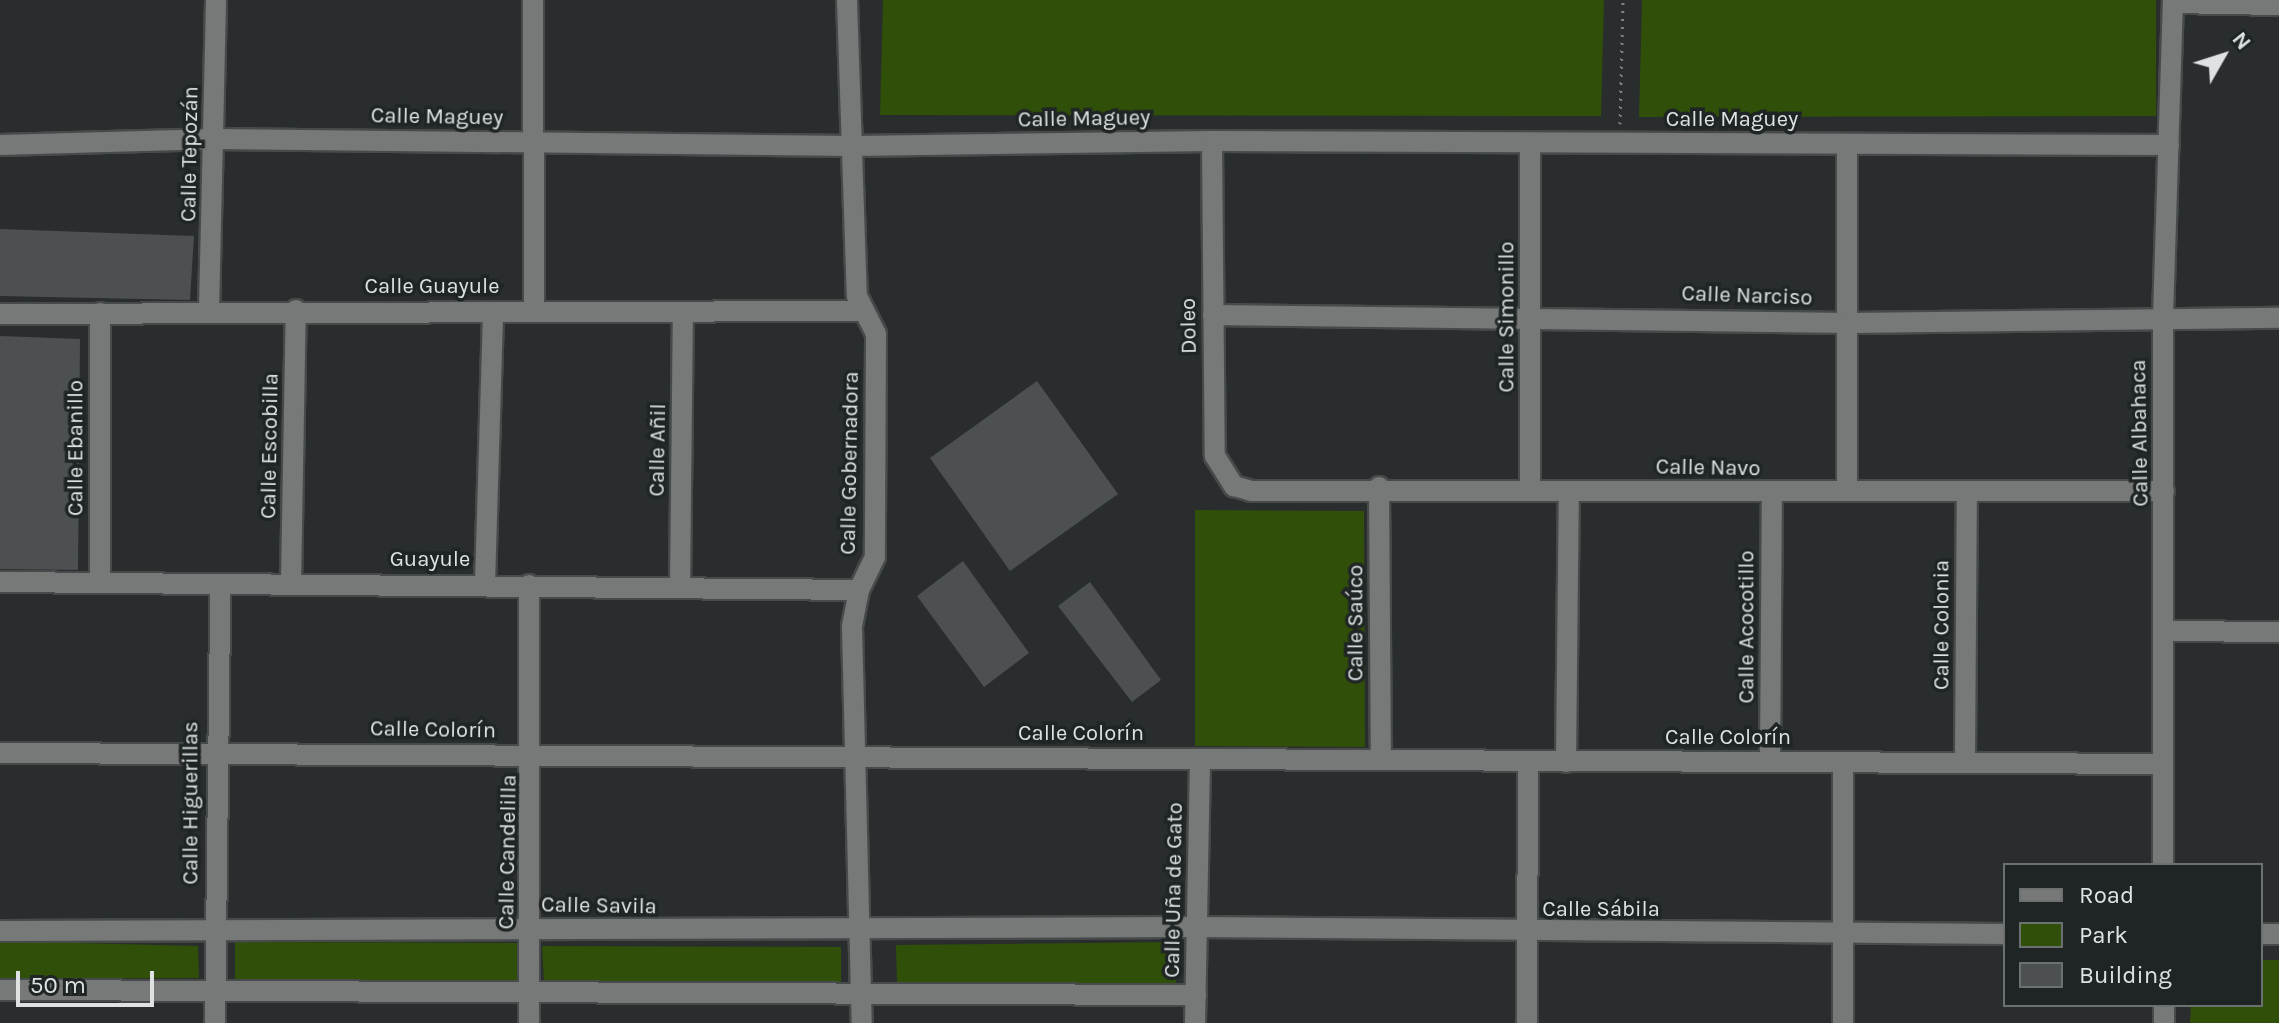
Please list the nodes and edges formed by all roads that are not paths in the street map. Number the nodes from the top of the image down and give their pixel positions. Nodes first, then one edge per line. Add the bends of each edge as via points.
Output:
1 (216, 0) edge
2 (533, 0) edge
3 (847, 0) edge
4 (2173, 2) edge
5 (2279, 5) edge
6 (215, 139) junction
7 (1212, 141) junction
8 (535, 142) junction
9 (1847, 144) junction
10 (0, 145) edge
11 (2169, 145) junction
12 (853, 146) junction
13 (1530, 146) junction
14 (209, 310) junction
15 (296, 310) junction
16 (534, 311) junction
17 (863, 311) junction
18 (493, 312) junction
19 (683, 312) junction
20 (100, 313) junction
21 (0, 314) edge
22 (1213, 315) junction
23 (1533, 317) junction
24 (2163, 317) junction
25 (2279, 318) edge
26 (1849, 323) junction
27 (1379, 487) junction
28 (1847, 488) junction
29 (1530, 489) junction
30 (1251, 491) joint
31 (1569, 491) junction
32 (1967, 491) junction
33 (2164, 491) junction
34 (1772, 492) junction
35 (0, 582) edge
36 (100, 582) junction
37 (291, 583) junction
38 (220, 584) junction
39 (485, 584) junction
40 (529, 585) junction
41 (680, 588) junction
42 (859, 590) junction
43 (2166, 631) junction
44 (2279, 632) edge
45 (214, 750) junction
46 (0, 753) edge
47 (533, 756) junction
48 (855, 756) junction
49 (1200, 759) junction
50 (1381, 759) junction
51 (1965, 759) junction
52 (1566, 762) junction
53 (1770, 762) junction
54 (1843, 762) junction
55 (1528, 763) junction
56 (2161, 764) junction
57 (2163, 863) edge
58 (1197, 927) junction
59 (531, 929) junction
60 (0, 931) edge
61 (215, 931) junction
62 (862, 931) junction
63 (1844, 933) junction
64 (1529, 934) junction
65 (2003, 934) edge
66 (863, 989) junction
67 (0, 990) edge
68 (529, 991) junction
69 (215, 992) junction
70 (1196, 995) junction
71 (215, 1023) edge
72 (529, 1023) edge
73 (862, 1023) edge
74 (1195, 1023) edge
75 (1527, 1023) edge
76 (1843, 1023) edge

1 - 6 street, Calle Tepozán
2 - 8 street
3 - 12 street, Calle Gobernadora
4 - 5 street
4 - 11 street, Calle Albahaca
6 - 8 street, Calle Maguey
6 - 10 street, Calle Maguey
6 - 14 street, Calle Tepozán
7 - 12 street, Calle Maguey
7 - 13 street, Calle Maguey
7 - 22 street, Doleo
8 - 12 street, Calle Maguey
8 - 16 street
9 - 11 street, Calle Maguey
9 - 13 street, Calle Maguey
9 - 26 street
11 - 24 street, Calle Albahaca
12 - 17 street, Calle Gobernadora via 857,296
13 - 23 street, Calle Simonillo
14 - 15 street, Calle Guayule
14 - 20 street, Calle Guayule
15 - 18 street, Calle Guayule
15 - 37 street, Calle Escobilla
16 - 18 street, Calle Guayule
16 - 19 street, Calle Guayule
17 - 19 street, Calle Guayule
17 - 42 street, Calle Gobernadora via 876,334 875,557
18 - 39 street
19 - 41 street, Calle Añil
20 - 21 street, Calle Guayule
20 - 36 street, Calle Ebanillo
22 - 23 street, Calle Narciso
22 - 30 street, Doleo via 1215,456 1220,473
23 - 26 street, Calle Narciso
23 - 29 street, Calle Simonillo
24 - 25 street, Calle Narciso
24 - 26 street, Calle Narciso
24 - 33 street, Calle Albahaca
26 - 28 street
27 - 29 street, Calle Navo
27 - 30 street, Calle Navo
27 - 50 street, Calle Saúco
28 - 32 street, Calle Navo
28 - 34 street, Calle Navo
29 - 31 street, Calle Navo
31 - 34 street, Calle Navo
31 - 52 street
32 - 33 street, Calle Navo
32 - 51 street, Calle Colonia
33 - 43 street, Calle Albahaca
34 - 53 street, Calle Acocotillo
35 - 36 street, Guayule
36 - 38 street, Guayule
37 - 38 street, Guayule
37 - 39 street, Guayule
38 - 45 street, Calle Higuerillas
39 - 40 street, Guayule
40 - 41 street, Guayule
40 - 47 street, Calle Candelilla
41 - 42 street, Guayule
42 - 48 street, Calle Gobernadora via 852,626
43 - 44 street
43 - 56 street, Calle Albahaca
45 - 46 street, Calle Colorín
45 - 47 street, Calle Colorín
45 - 61 street, Calle Higuerillas
47 - 48 street, Calle Colorín
47 - 59 street, Calle Candelilla
48 - 49 street, Calle Colorín
48 - 62 street, Calle Gobernadora
49 - 50 street, Calle Colorín
49 - 58 street, Calle Uña de Gato
50 - 55 street, Calle Colorín
51 - 54 street, Calle Colorín
51 - 56 street, Calle Colorín
52 - 53 street, Calle Colorín
52 - 55 street, Calle Colorín
53 - 54 street, Calle Colorín
54 - 63 street
55 - 64 street
56 - 57 street, Calle Albahaca
58 - 62 street, Calle Savila
58 - 64 street, Calle Sábila
58 - 70 street, Calle Uña de Gato
59 - 61 street, Calle Savila
59 - 62 street, Calle Savila
59 - 68 street, Calle Candelilla
60 - 61 street, Calle Savila
61 - 69 street, Calle Higuerillas
62 - 66 street, Calle Gobernadora
63 - 64 street, Calle Sábila
63 - 65 street, Calle Sábila
63 - 76 street
64 - 75 street
66 - 68 street
66 - 70 street
66 - 73 street, Calle Gobernadora
67 - 69 street
68 - 69 street
68 - 72 street, Calle Candelilla
69 - 71 street, Calle Higuerillas
70 - 74 street, Calle Uña de Gato

